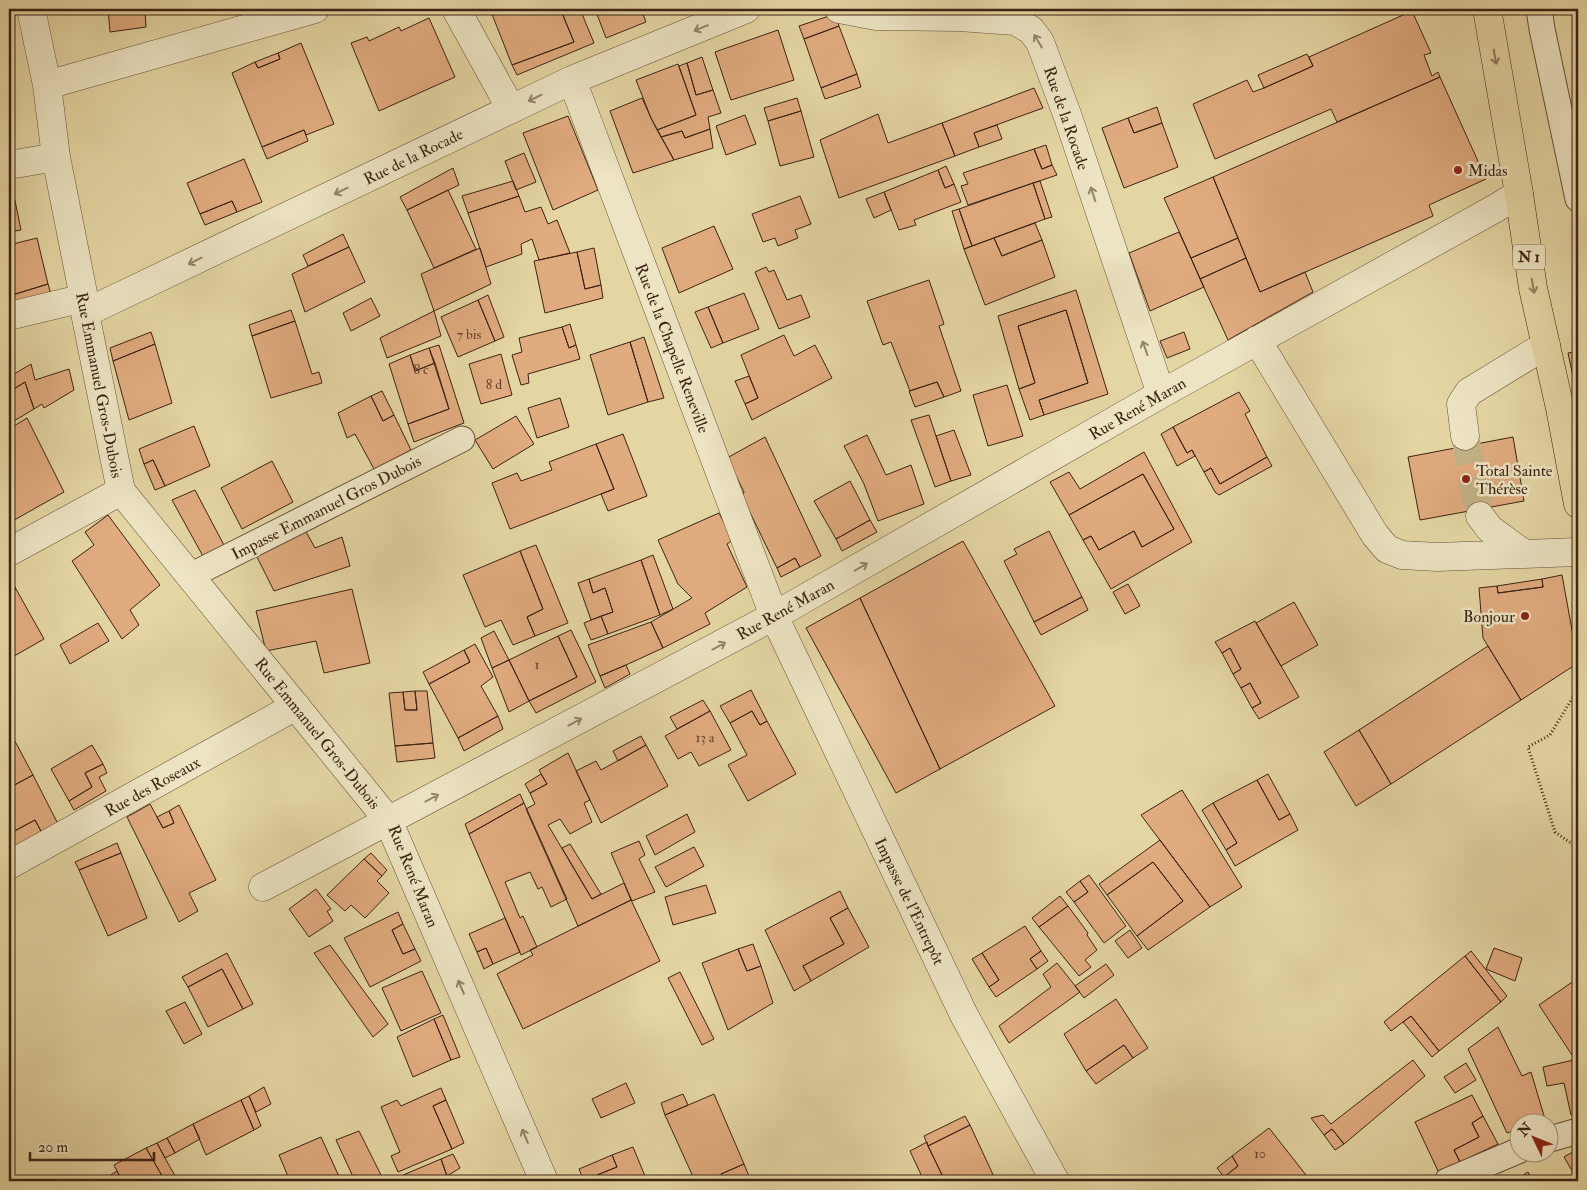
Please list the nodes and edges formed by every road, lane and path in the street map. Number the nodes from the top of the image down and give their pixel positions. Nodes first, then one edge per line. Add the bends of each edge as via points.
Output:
1 (31, 9) edge
2 (315, 9) edge
3 (456, 9) edge
4 (746, 9) edge
5 (839, 9) edge
6 (1487, 9) edge
7 (1539, 9) edge
8 (572, 80) junction
9 (47, 85) junction
10 (511, 110) junction
11 (56, 158) junction
12 (9, 165) edge
13 (1519, 194) junction
14 (1578, 199) edge
15 (84, 305) junction
16 (9, 316) edge
17 (1258, 340) junction
18 (1546, 345) junction
19 (1161, 394) junction
20 (1466, 436) tunnel mouth
21 (462, 439) dead end
22 (120, 491) junction
23 (1578, 504) edge
24 (1480, 516) tunnel mouth
25 (9, 552) edge
26 (1578, 552) edge
27 (1524, 554) junction
28 (190, 576) junction
29 (774, 616) junction
30 (1578, 689) edge
31 (296, 706) junction
32 (388, 820) junction
33 (1578, 848) edge
34 (9, 865) edge
35 (263, 887) dead end
36 (1578, 1131) edge
37 (1560, 1136) edge
38 (1510, 1154) edge
39 (544, 1181) edge
40 (1055, 1181) edge
41 (1447, 1181) edge

1 - 9 street, Rue Emmanuel Gros-Dubois
2 - 9 street
3 - 10 street
4 -> 8 street, Rue de la Rocade
19 -> 5 street, Rue de la Rocade via 1068,117 1040,42 1030,30 1015,21 876,16
6 -> 13 main road, N 1
7 - 14 lane
8 -> 10 street, Rue de la Rocade
8 - 29 street, Rue de la Chapelle Reneville
9 - 11 street, Rue Emmanuel Gros-Dubois
10 -> 15 street, Rue de la Rocade
11 - 12 street
11 - 15 street, Rue Emmanuel Gros-Dubois
13 - 17 street, Rue René Maran
13 -> 18 main road, N 1 via 1533,288
15 - 16 street, Rue de la Rocade
15 - 22 street, Rue Emmanuel Gros-Dubois
17 - 19 street, Rue René Maran
17 - 27 street via 1375,535 1387,549 1402,555 1437,557
18 - 20 street via 1468,392 1461,404
18 - 23 main road, N 1
29 -> 19 street, Rue René Maran
21 - 28 lane, Impasse Emmanuel Gros Dubois
22 - 25 street
22 - 28 street, Rue Emmanuel Gros-Dubois
24 - 27 street via 1490,529
26 - 27 street
28 - 31 street, Rue Emmanuel Gros-Dubois
32 -> 29 street, Rue René Maran
29 - 40 street, Impasse de l'Entrepôt via 964,1015
30 - 33 path via 1550,735 1528,747 1555,832
31 - 32 street, Rue Emmanuel Gros-Dubois
31 - 34 street, Rue des Roseaux
32 - 35 street
39 -> 32 street, Rue René Maran
36 - 37 lane
38 - 41 lane

